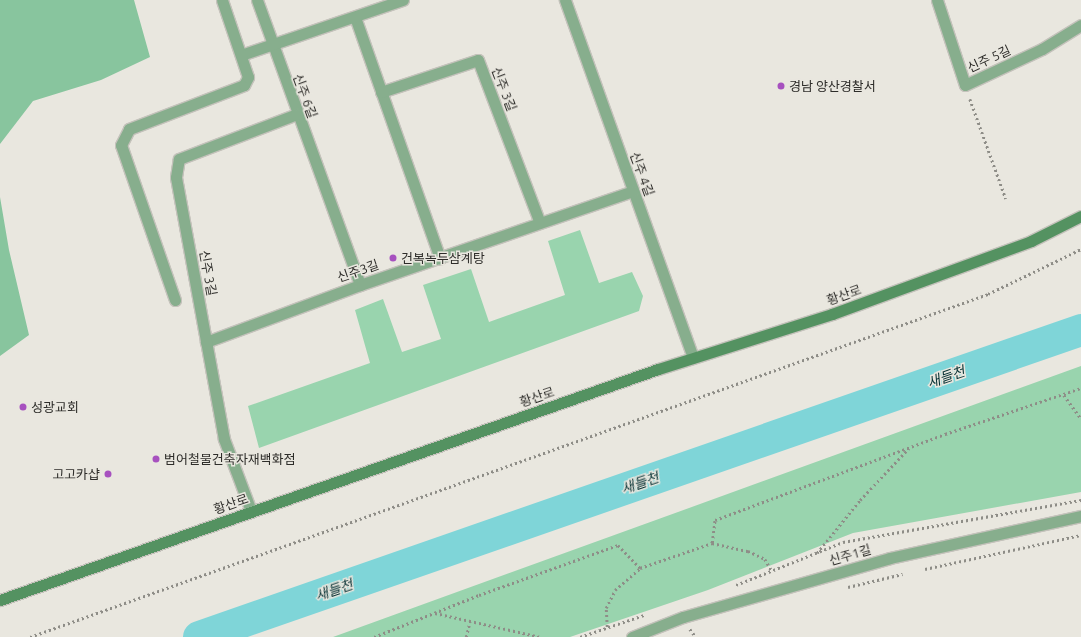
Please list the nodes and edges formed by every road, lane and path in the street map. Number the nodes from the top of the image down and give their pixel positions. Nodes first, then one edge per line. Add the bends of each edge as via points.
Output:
1 (222, 0) edge
2 (257, 0) edge
3 (402, 0) edge
4 (565, 0) edge
5 (937, 0) edge
6 (355, 17) junction
7 (1081, 25) edge
8 (272, 46) junction
9 (240, 55) junction
10 (965, 85) junction
11 (381, 92) junction
12 (297, 114) junction
13 (634, 191) junction
14 (1006, 199) dead end
15 (1081, 216) edge
16 (540, 223) junction
17 (1081, 249) edge
18 (440, 258) junction
19 (360, 285) junction
20 (175, 300) dead end
21 (206, 342) junction
22 (693, 358) junction
23 (1081, 388) edge
24 (1064, 395) junction
25 (1081, 418) edge
26 (910, 447) junction
27 (1081, 500) edge
28 (251, 511) junction
29 (1081, 516) edge
30 (1081, 535) edge
31 (712, 543) junction
32 (816, 553) junction
33 (640, 568) junction
34 (925, 569) dead end
35 (772, 571) junction
36 (729, 588) dead end
37 (0, 600) edge
38 (434, 613) junction
39 (645, 615) dead end
40 (470, 621) junction
41 (607, 627) junction
42 (690, 629) dead end
43 (381, 634) junction
44 (30, 637) edge
45 (374, 637) edge
46 (384, 637) edge
47 (466, 637) edge
48 (541, 637) edge
49 (580, 637) edge
50 (632, 637) edge
51 (696, 637) edge

1 - 9 street
2 - 8 street, 신주 6길
3 - 6 street
4 - 13 street, 신주 4길
5 - 10 street, 신주 5길
6 - 8 street
6 - 11 street
7 - 10 street, 신주 5길 via 1042,49
8 - 9 street
8 - 12 street, 신주 6길
9 - 20 street via 248,77 244,85 129,130 121,145
10 - 14 path
11 - 16 street, 신주 3길 via 478,60
11 - 18 street
12 - 19 street, 신주 6길
12 - 21 street, 신주 3길 via 179,159 176,177
13 - 16 street, 신주3길
13 - 22 street, 신주 4길
15 - 22 main road, 황산로 via 1031,241 839,312
16 - 18 street, 신주3길
17 - 44 path via 988,294
18 - 19 street, 신주3길
19 - 21 street, 신주3길
21 - 28 street, 신주 3길 via 224,439
22 - 28 main road, 황산로
23 - 24 path
24 - 25 path
24 - 26 path
26 - 31 path via 715,520
26 - 32 path via 860,500
27 - 32 path via 843,542
28 - 37 main road, 황산로
29 - 50 street, 신주1길 via 890,558 683,617
30 - 34 path
31 - 33 path
31 - 35 path via 748,550 765,560
32 - 35 path
33 - 38 path via 618,545
33 - 41 path via 616,590 606,608
35 - 36 path
38 - 40 path
38 - 43 path
39 - 41 path
40 - 47 path
40 - 48 path
41 - 49 path
42 - 51 path
43 - 45 path
43 - 46 path

